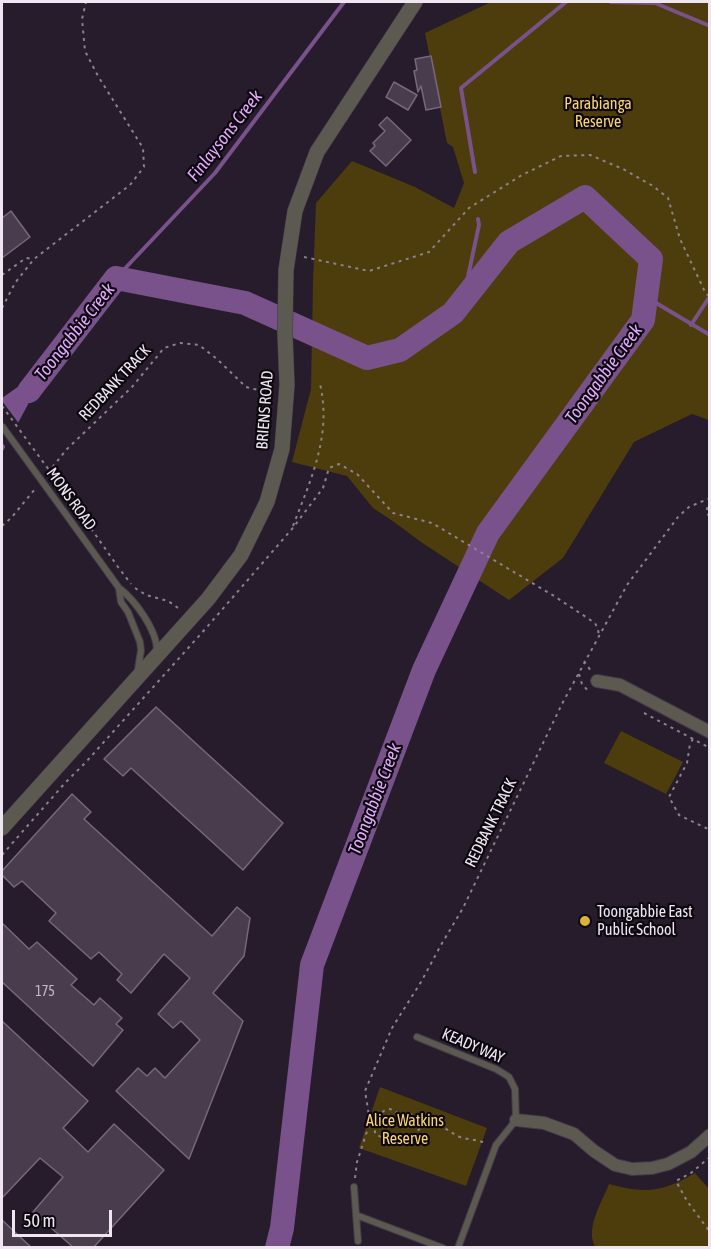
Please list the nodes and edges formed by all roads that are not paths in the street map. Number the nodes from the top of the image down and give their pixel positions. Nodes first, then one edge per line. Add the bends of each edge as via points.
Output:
1 (415, 2) edge
2 (2, 426) edge
3 (119, 588) junction
4 (157, 657) junction
5 (136, 680) junction
6 (597, 681) dead end
7 (710, 732) edge
8 (2, 828) edge
9 (417, 1037) dead end
10 (516, 1120) junction
11 (710, 1136) edge
12 (354, 1187) road end
13 (356, 1215) junction
14 (358, 1241) dead end
15 (443, 1248) edge
16 (458, 1248) edge

1 - 4 street, BRIENS ROAD via 317,152 295,211 286,270 287,385 282,449 267,502 240,555
2 - 3 lane, MONS ROAD, bridge
3 - 4 lane, MONS ROAD via 128,594 149,625
3 - 5 lane, MONS ROAD via 121,602 140,642
4 - 5 street, BRIENS ROAD
5 - 8 street, BRIENS ROAD
6 - 7 street via 620,685
9 - 10 lane, KEADY WAY via 509,1077 516,1089
10 - 11 street via 544,1123 574,1134 615,1165 632,1169 668,1164
10 - 16 lane via 496,1145
12 - 13 lane
13 - 14 lane
13 - 15 lane

